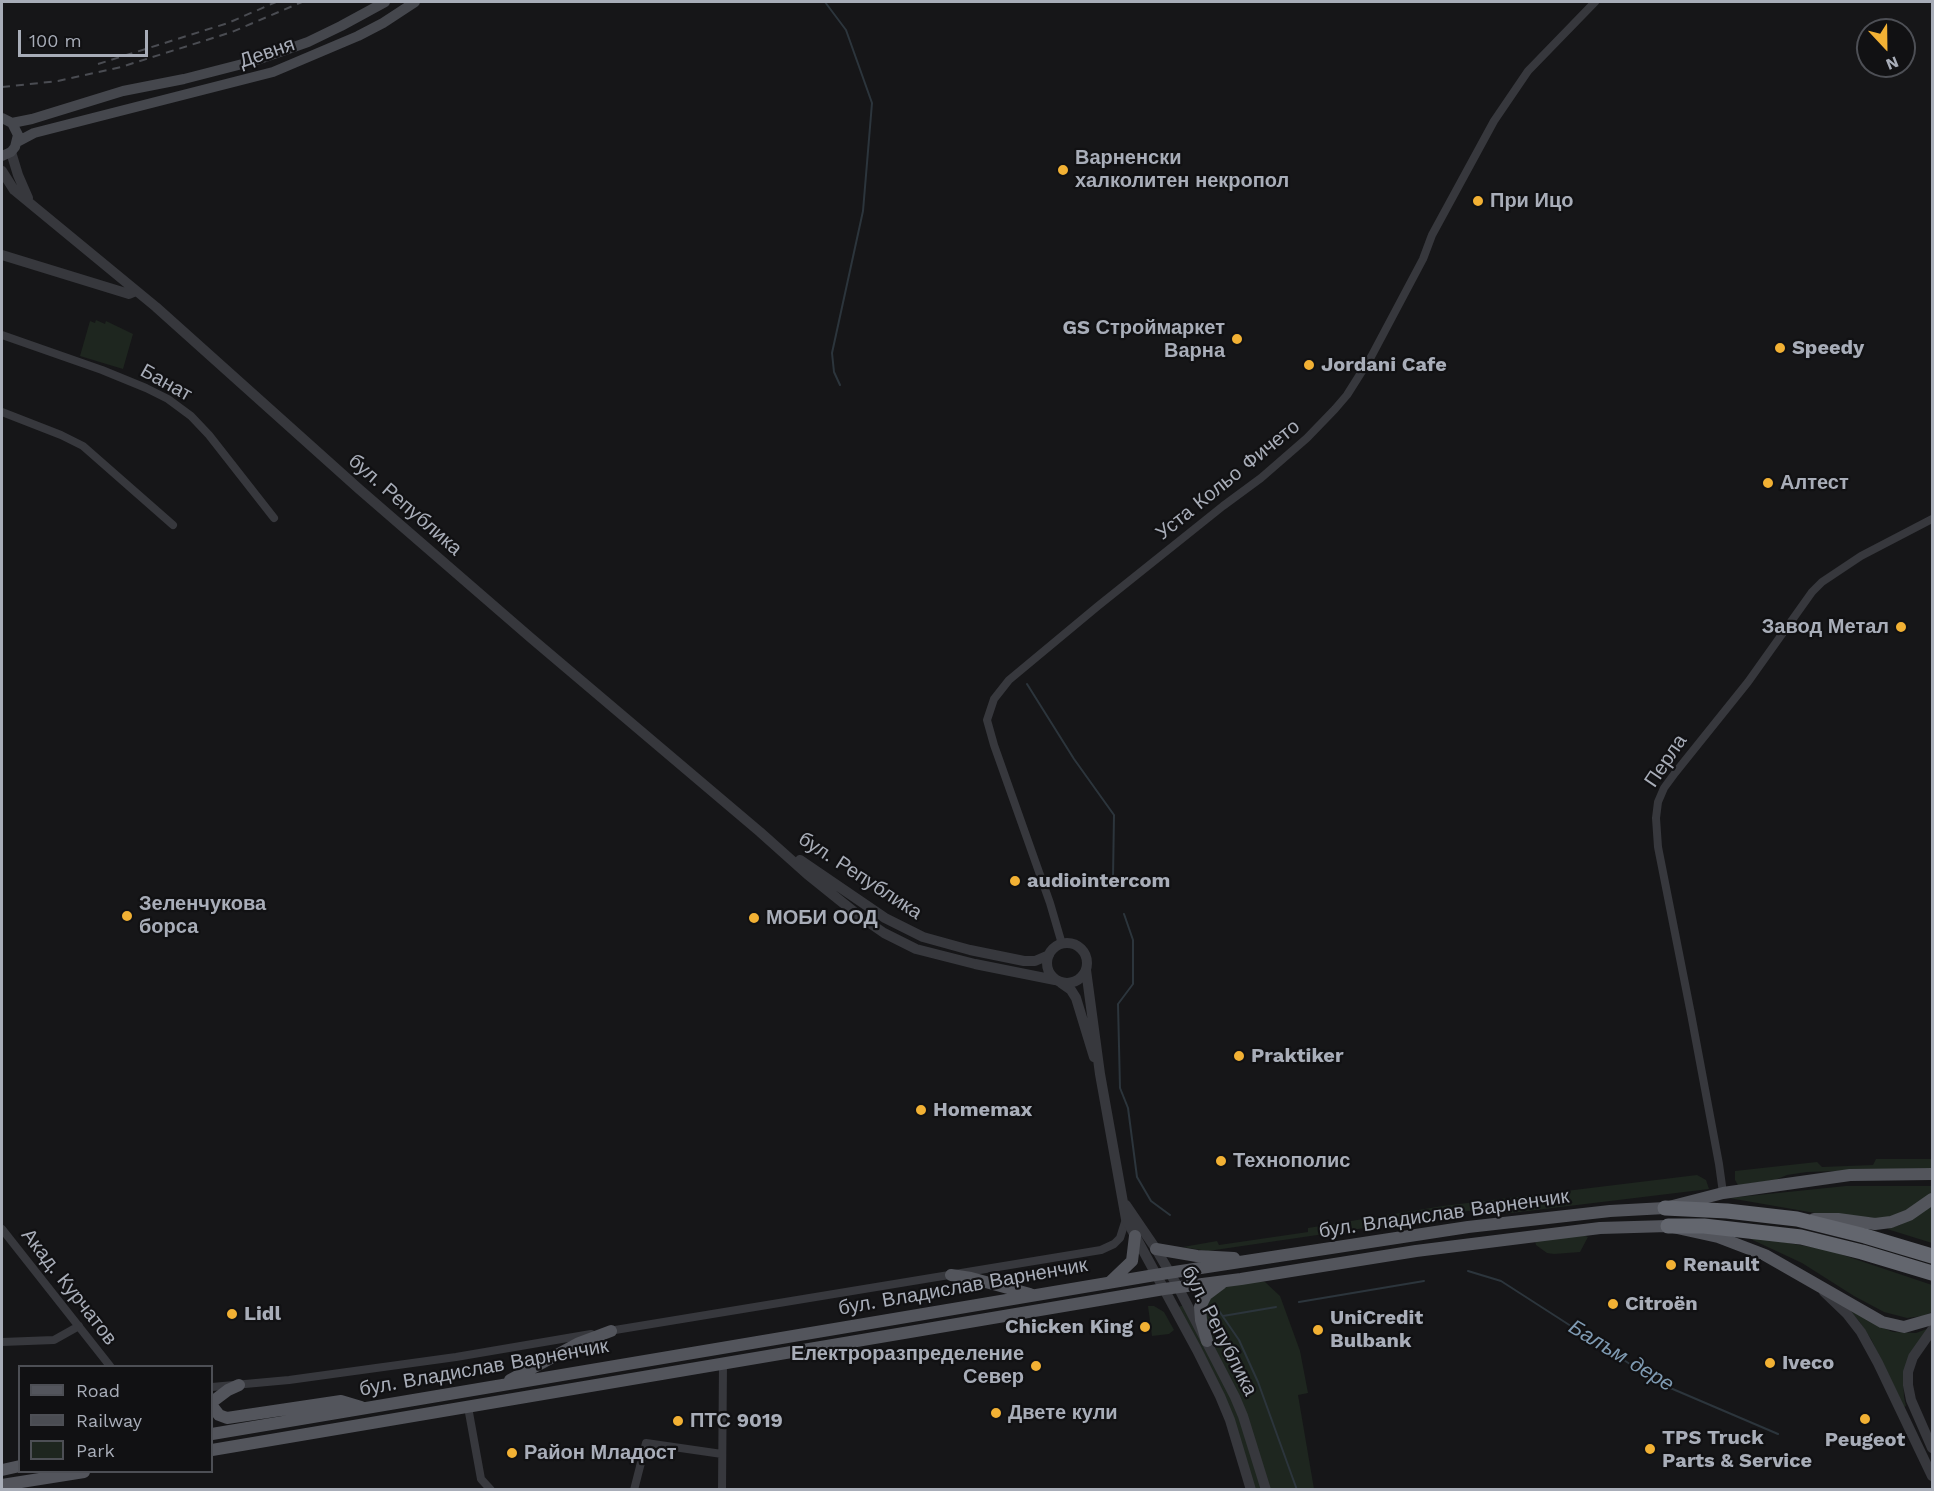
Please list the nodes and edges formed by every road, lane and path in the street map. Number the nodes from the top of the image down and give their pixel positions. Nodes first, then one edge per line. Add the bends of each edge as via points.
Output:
1 (385, 2) edge
2 (416, 2) edge
3 (1594, 2) edge
4 (2, 118) edge
5 (12, 123) junction
6 (10, 150) edge
7 (2, 171) edge
8 (29, 201) junction
9 (2, 255) edge
10 (136, 291) junction
11 (2, 335) edge
12 (2, 412) edge
13 (274, 518) dead end
14 (1932, 519) edge
15 (173, 525) dead end
16 (760, 832) junction
17 (1062, 944) junction
18 (1049, 955) junction
19 (1086, 970) junction
20 (1058, 981) junction
21 (1100, 1074) junction
22 (1932, 1174) edge
23 (1723, 1193) junction
24 (1122, 1197) junction
25 (1932, 1199) edge
26 (1665, 1208) junction
27 (1126, 1219) junction
28 (1797, 1219) junction
29 (1668, 1226) junction
30 (2, 1229) edge
31 (1135, 1236) junction
32 (1156, 1249) junction
33 (1932, 1256) edge
34 (1262, 1259) junction
35 (1169, 1273) junction
36 (1932, 1273) edge
37 (951, 1275) junction
38 (1155, 1275) junction
39 (1811, 1280) junction
40 (1108, 1282) junction
41 (1224, 1282) junction
42 (1178, 1287) junction
43 (1164, 1289) junction
44 (1034, 1295) junction
45 (1932, 1319) edge
46 (79, 1326) junction
47 (1932, 1330) edge
48 (611, 1331) junction
49 (1207, 1341) junction
50 (2, 1342) edge
51 (723, 1364) junction
52 (109, 1365) edge
53 (239, 1385) junction
54 (502, 1385) junction
55 (213, 1387) edge
56 (213, 1403) edge
57 (213, 1406) edge
58 (468, 1407) junction
59 (365, 1408) junction
60 (213, 1434) edge
61 (1932, 1448) edge
62 (213, 1450) edge
63 (722, 1454) junction
64 (18, 1466) edge
65 (2, 1470) edge
66 (78, 1473) edge
67 (1932, 1476) edge
68 (2, 1485) edge
69 (491, 1490) edge
70 (634, 1490) edge
71 (722, 1490) edge
72 (1251, 1490) edge
73 (1266, 1490) edge

1 - 5 main road, Девня via 308,42 254,61 109,94
2 - 6 main road, Девня via 358,36 273,72 34,133
3 - 17 street, Уста Кольо Фичето via 1528,71 1494,121 1376,348 1335,409 1261,478 1008,680 994,699 987,720
4 - 5 main road
5 - 6 main road via 16,129
6 - 8 street, бул. Република
7 - 8 street, бул. Република via 14,190
8 - 10 street, бул. Република
9 - 10 street via 129,294
10 - 16 street, бул. Република via 359,489
11 - 13 street, Банат via 102,370 168,399 209,435
12 - 15 street via 83,446
14 - 23 street, Перла via 1861,556 1812,592 1748,682 1675,773 1658,802 1658,847
16 - 18 street, бул. Република via 885,918 912,932 970,951 1024,961
16 - 20 street, бул. Република via 832,895 884,933 916,949
17 - 18 street, бул. Република
17 - 19 street, бул. Република via 1074,945 1084,952
18 - 20 street, бул. Република via 1048,971
19 - 20 street via 1076,981
19 - 21 street, бул. Република
20 - 21 street, бул. Република via 1076,998
21 - 24 street, бул. Република
22 - 23 main road, бул. Владислав Варненчик via 1850,1175
23 - 26 main road, бул. Владислав Варненчик
24 - 27 street, бул. Република
24 - 32 street, бул. Република
25 - 28 main road via 1900,1220 1882,1224
26 - 28 highway via 1727,1210
26 - 34 main road, бул. Владислав Варненчик via 1468,1227
27 - 31 street, бул. Република
27 - 37 street via 1120,1238 1101,1250
28 - 33 highway
29 - 36 highway via 1801,1237
29 - 39 main road, бул. Владислав Варненчик via 1718,1237
29 - 41 main road, бул. Владислав Варненчик via 1539,1234
30 - 46 street, Акад. Курчатов
31 - 38 street, бул. Република
31 - 40 main road via 1132,1261
32 - 34 main road via 1197,1256
32 - 35 street, бул. Република
34 - 35 main road, бул. Владислав Варненчик
35 - 38 main road, бул. Владислав Варненчик
35 - 42 street, бул. Република
37 - 44 main road
37 - 48 street
38 - 40 main road, бул. Владислав Варненчик
38 - 43 street, бул. Република
39 - 45 main road, бул. Владислав Варненчик via 1882,1322 1914,1326
39 - 67 street via 1861,1332
40 - 44 main road, бул. Владислав Варненчик
41 - 42 main road, бул. Владислав Варненчик
41 - 49 main road via 1206,1295 1200,1307
42 - 43 main road, бул. Владислав Варненчик
42 - 49 street, бул. Република
43 - 51 main road, бул. Владислав Варненчик
43 - 72 street, бул. Република via 1230,1420
44 - 54 main road, бул. Владислав Варненчик
46 - 50 street via 54,1340
46 - 52 street, Акад. Курчатов
47 - 61 street via 1913,1357 1908,1385
48 - 53 street via 456,1357
48 - 54 main road via 579,1343
49 - 73 street, бул. Република via 1243,1416
51 - 58 main road, бул. Владислав Варненчик
51 - 63 street
53 - 55 street
53 - 56 main road
54 - 59 main road, бул. Владислав Варненчик
57 - 59 main road via 219,1415 227,1418 341,1401
58 - 62 main road, бул. Владислав Варненчик
58 - 69 street via 481,1479
59 - 60 main road, бул. Владислав Варненчик
63 - 70 street via 646,1443
63 - 71 street
64 - 65 main road
66 - 68 main road

